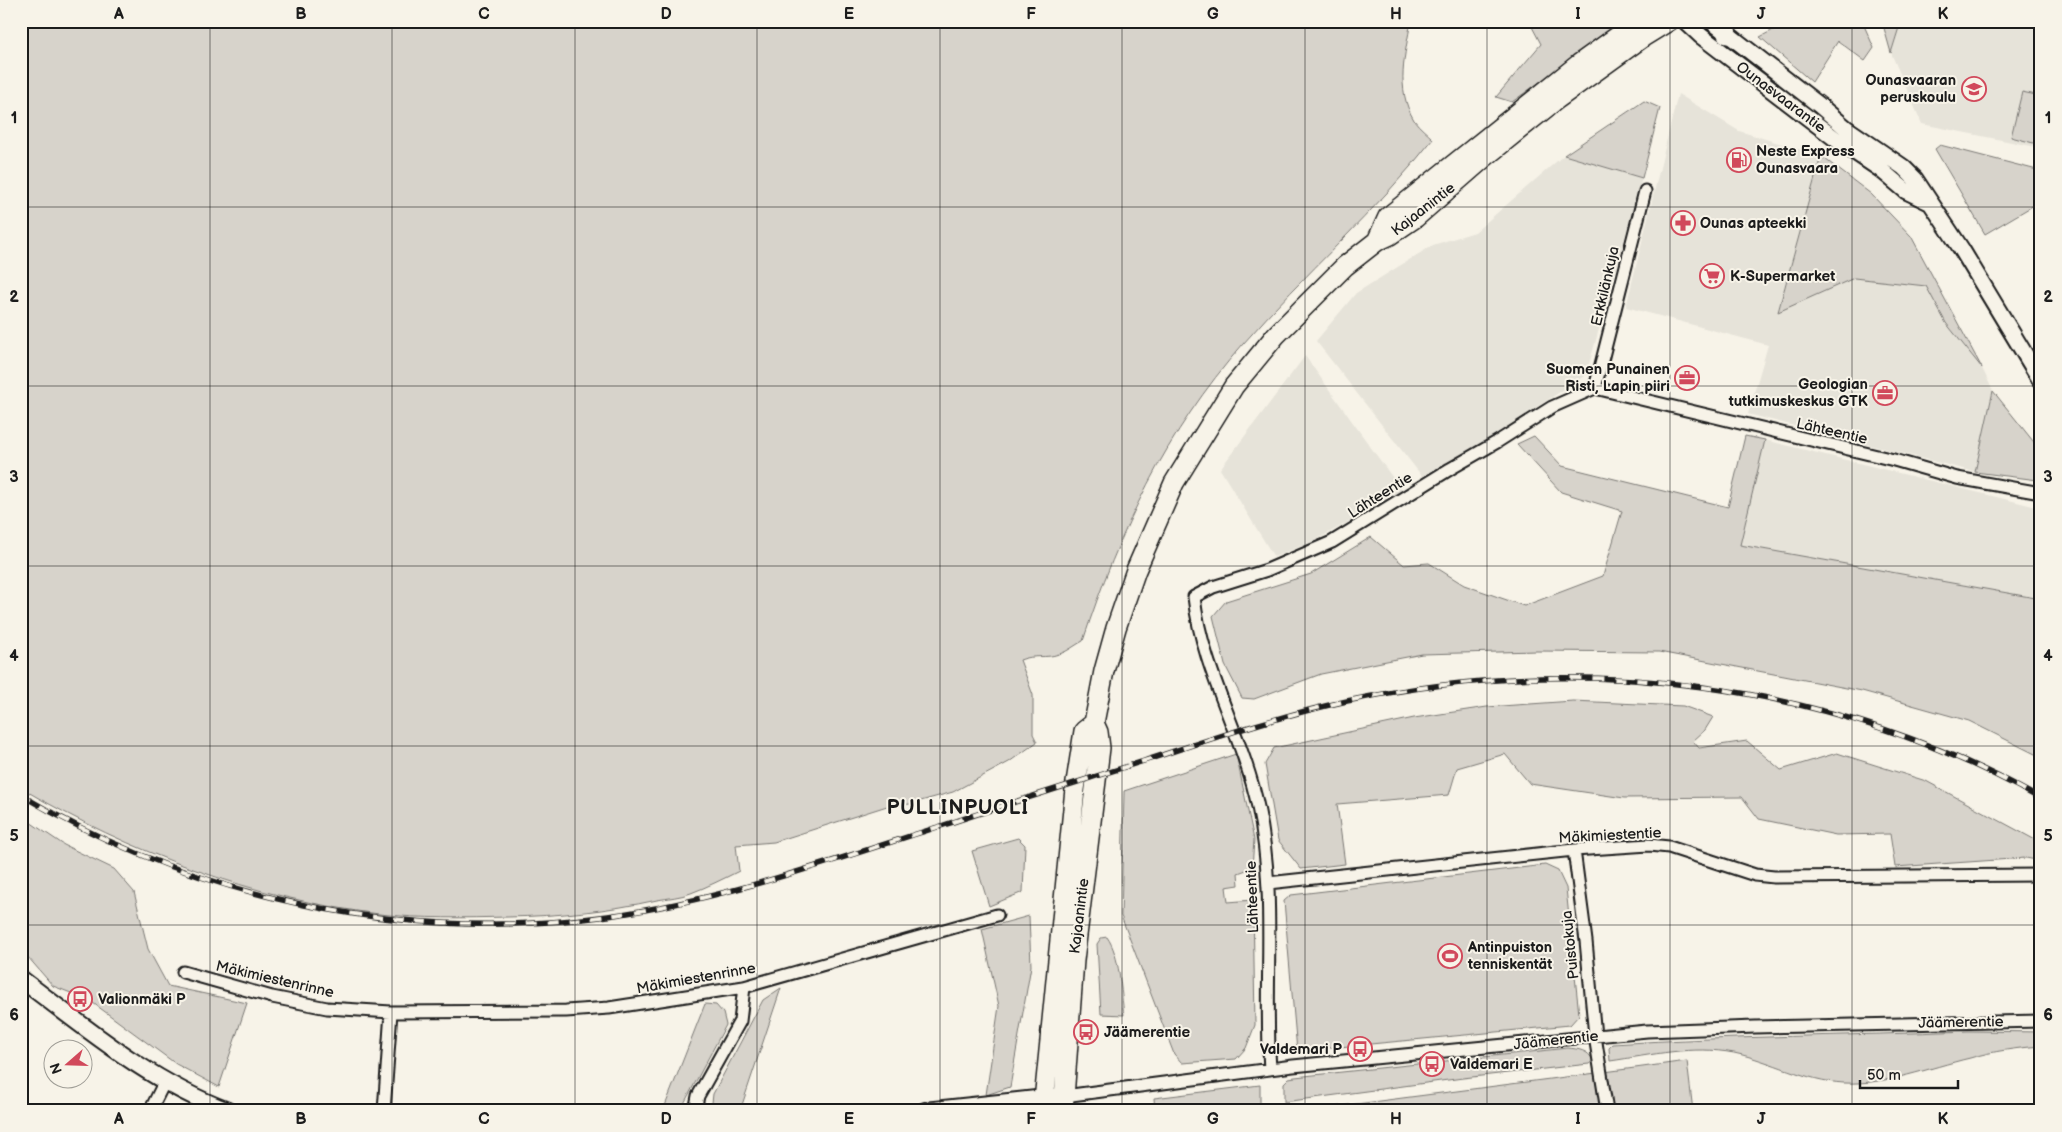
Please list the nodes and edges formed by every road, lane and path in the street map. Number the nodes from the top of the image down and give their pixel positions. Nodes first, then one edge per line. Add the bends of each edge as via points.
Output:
1 (1669, 21) edge
2 (1685, 21) edge
3 (1711, 21) edge
4 (1631, 24) edge
5 (1726, 28) edge
6 (1645, 191) dead end
7 (1929, 202) junction
8 (1377, 241) junction
9 (2041, 380) edge
10 (1595, 388) junction
11 (2041, 493) edge
12 (1094, 723) junction
13 (1574, 850) junction
14 (2041, 876) edge
15 (1268, 883) junction
16 (997, 915) dead end
17 (183, 972) dead end
18 (21, 979) edge
19 (744, 987) junction
20 (391, 1012) junction
21 (2041, 1020) edge
22 (1595, 1036) junction
23 (1270, 1069) junction
24 (165, 1081) junction
25 (1044, 1104) edge
26 (1064, 1104) edge
27 (150, 1111) edge
28 (228, 1111) edge
29 (384, 1111) edge
30 (695, 1111) edge
31 (925, 1111) edge
32 (1607, 1111) edge

1 - 8 main road, Kajaanintie via 1557,99 1415,218
2 - 7 street, Ounasvaarantie via 1837,140 1906,191
3 - 5 street, Ounasvaarantie
4 - 8 main road, Kajaanintie via 1388,217
5 - 7 street, Ounasvaarantie via 1846,128 1903,167
6 - 10 street, Erkkilänkuja
7 - 9 street, Ounasvaarantie
8 - 12 main road via 1345,266 1276,335 1234,386 1174,483 1136,570 1116,628
10 - 11 street, Lähteentie via 1957,478
10 - 15 street, Lähteentie via 1552,407 1332,542 1194,597 1199,629 1256,799
12 - 25 main road via 1084,731 1075,789
12 - 26 main road, Kajaanintie via 1100,748 1074,960
13 - 14 street, Mäkimiestentie via 1669,847 1755,875 1774,877
13 - 15 street, Mäkimiestentie
13 - 22 street, Puistokuja
15 - 23 street, Lähteentie
16 - 19 street, Mäkimiestenrinne
17 - 20 street, Mäkimiestenrinne via 272,997 327,1008
18 - 24 main road
19 - 20 street, Mäkimiestenrinne via 609,1008
19 - 30 street via 740,1021 698,1096
20 - 29 street
21 - 22 street, Jäämerentie via 1737,1027
22 - 23 street, Jäämerentie
22 - 32 street, Puistokuja
23 - 26 street, Jäämerentie
24 - 27 street
24 - 28 main road
25 - 26 main road, Jäämerentie
25 - 31 main road, Jäämerentie

